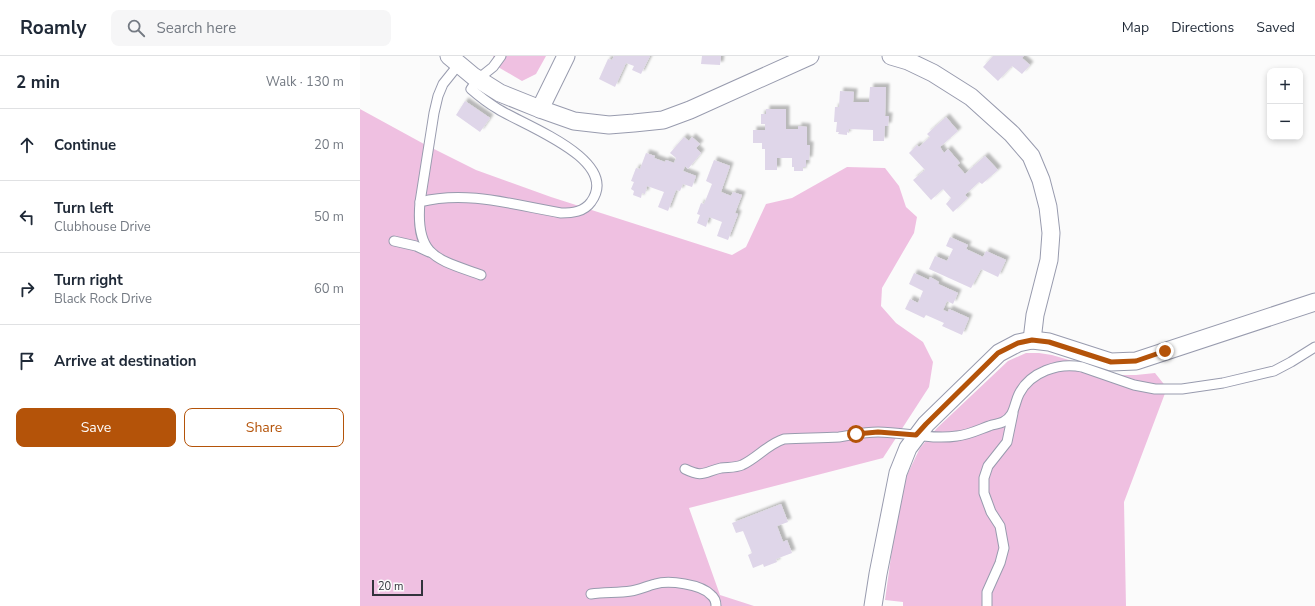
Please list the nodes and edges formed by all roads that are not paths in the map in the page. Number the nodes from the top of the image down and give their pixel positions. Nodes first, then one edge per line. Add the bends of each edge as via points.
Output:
1 (502, 56) edge
2 (566, 56) edge
3 (810, 56) edge
4 (891, 56) edge
5 (454, 60) edge
6 (478, 79) junction
7 (540, 109) junction
8 (420, 202) junction
9 (421, 231) junction
10 (412, 240) junction
11 (427, 248) junction
12 (481, 275) dead end
13 (1315, 302) edge
14 (1032, 340) junction
15 (1315, 347) edge
16 (1014, 410) junction
17 (916, 435) junction
18 (685, 470) dead end
19 (591, 594) dead end
20 (716, 606) edge
21 (873, 606) edge
22 (987, 606) edge

1 - 6 lane via 494,67
2 - 7 street
3 - 7 street via 663,120 609,125 574,121
4 - 14 street via 933,72 971,97 1012,134 1031,156 1041,180 1051,233 1049,260 1035,315
5 - 6 street
5 - 8 lane via 438,96
6 - 7 street via 500,93
6 - 8 lane via 471,89 479,96 552,138 589,165 596,182 594,198 589,206 571,213 476,198 447,197
8 - 9 lane
9 - 10 lane via 416,239
9 - 11 lane
10 - 11 lane
10 - 11 lane via 394,241
11 - 12 lane via 438,258
13 - 14 street via 1136,361 1111,362 1049,342
14 - 17 street via 1018,343 998,353
15 - 16 lane via 1274,371 1224,383 1182,389 1155,389 1134,385 1075,365 1059,367 1037,375 1024,386
16 - 17 lane via 1009,419 969,433 949,437
16 - 22 lane via 1007,442 988,466 984,478 984,493 1000,526 1004,548 987,592
17 - 18 lane via 878,432 784,439 740,466 703,474
17 - 21 street via 898,473
19 - 20 lane via 634,591 656,583 683,584 708,592 713,596

